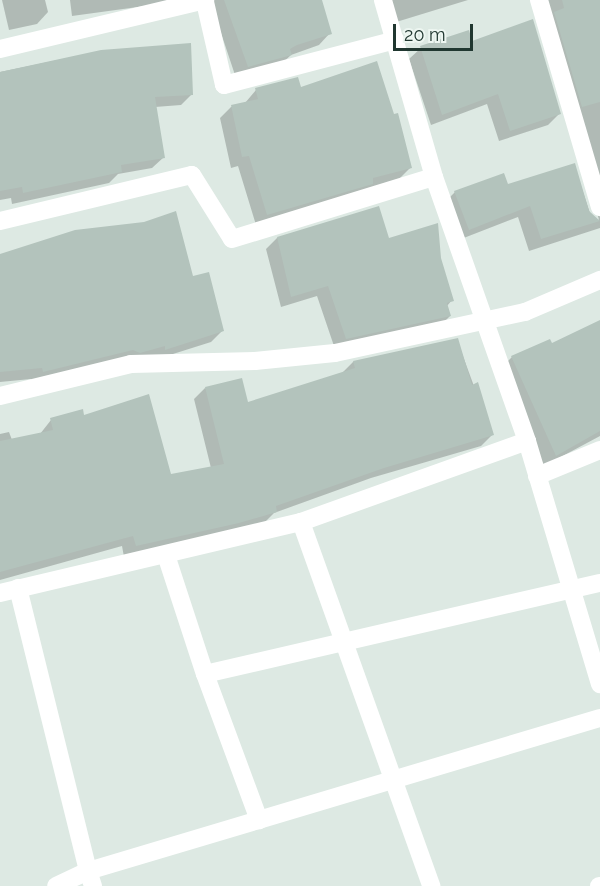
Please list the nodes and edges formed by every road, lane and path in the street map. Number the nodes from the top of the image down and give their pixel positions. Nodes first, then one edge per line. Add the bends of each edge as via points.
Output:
1 (383, 0) edge
2 (539, 0) edge
3 (205, 1) edge
4 (395, 40) junction
5 (0, 49) edge
6 (434, 177) junction
7 (600, 207) edge
8 (0, 221) edge
9 (600, 280) edge
10 (486, 321) junction
11 (0, 396) edge
12 (527, 441) junction
13 (600, 450) edge
14 (537, 476) junction
15 (301, 522) junction
16 (166, 555) junction
17 (600, 583) edge
18 (18, 588) junction
19 (570, 591) junction
20 (0, 593) edge
21 (346, 644) junction
22 (205, 674) junction
23 (600, 684) edge
24 (600, 718) edge
25 (393, 780) junction
26 (259, 820) junction
27 (90, 879) edge
28 (57, 886) edge
29 (431, 886) edge

1 - 4 street
2 - 7 street
3 - 4 street via 224,85
3 - 5 street
4 - 6 street
6 - 8 street via 232,239 192,175
6 - 10 street
9 - 10 street via 525,312
10 - 11 street via 335,353 255,361 131,364
10 - 12 street
12 - 14 street
12 - 15 street
13 - 14 street
14 - 19 street
15 - 16 street
15 - 21 street
16 - 18 street
16 - 22 street
17 - 19 street
18 - 20 street
18 - 27 street
19 - 21 street
19 - 23 street
21 - 22 street
21 - 25 street
22 - 26 street
24 - 25 street
25 - 26 street
25 - 29 street
26 - 27 street
27 - 28 street

